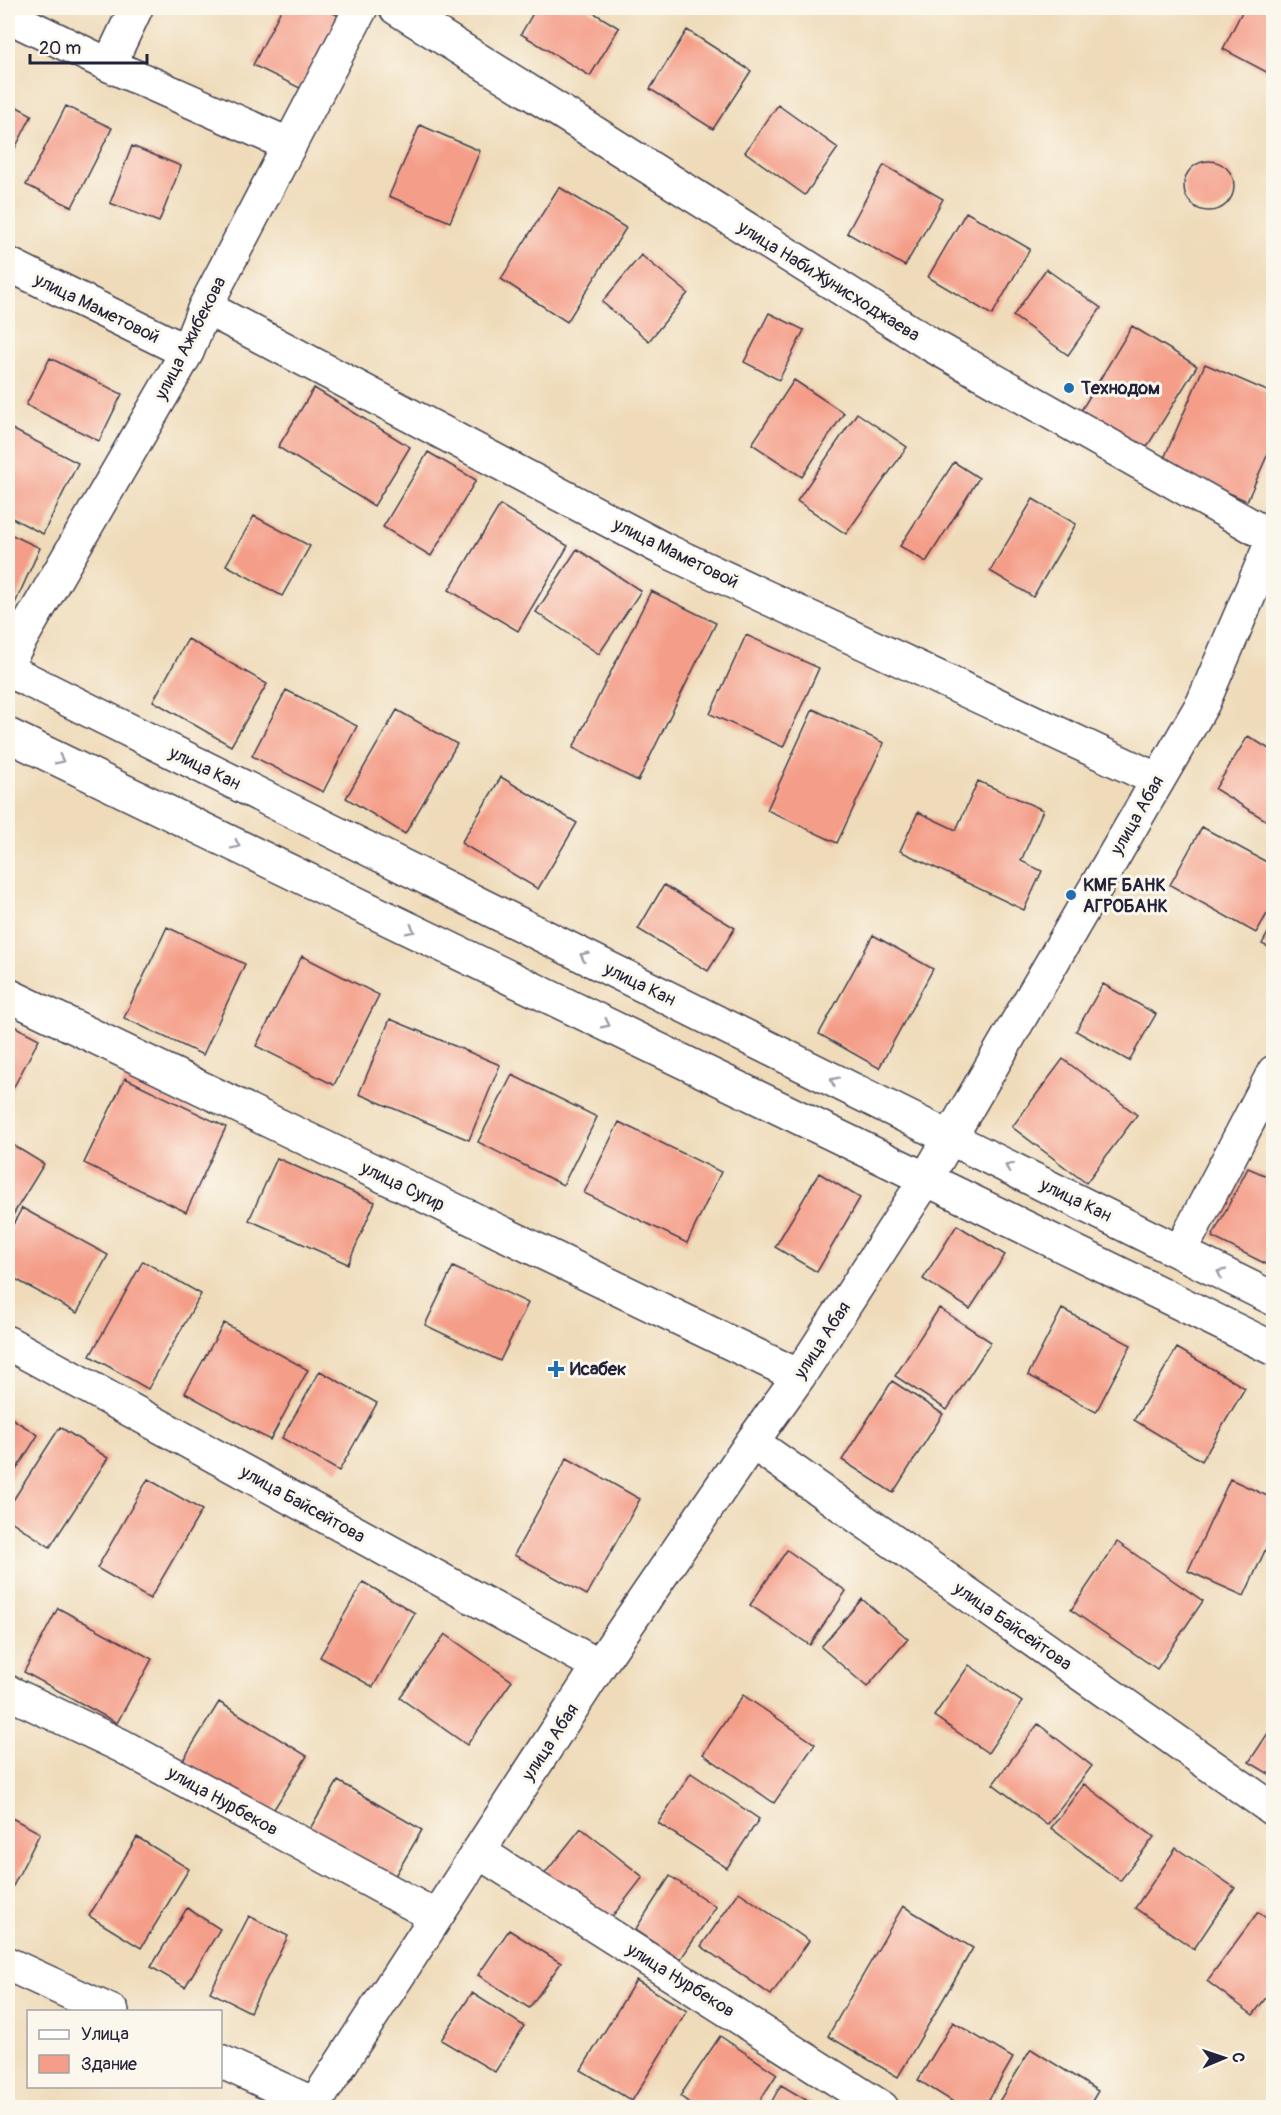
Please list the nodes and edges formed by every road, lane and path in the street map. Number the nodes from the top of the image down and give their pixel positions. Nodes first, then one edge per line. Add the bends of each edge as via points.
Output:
1 (136, 8) edge
2 (361, 8) edge
3 (396, 8) edge
4 (8, 16) edge
5 (109, 65) junction
6 (290, 145) junction
7 (8, 264) edge
8 (205, 307) junction
9 (187, 352) junction
10 (1273, 538) edge
11 (8, 661) edge
12 (8, 670) edge
13 (8, 735) edge
14 (1158, 780) junction
15 (8, 995) edge
16 (1274, 1072) edge
17 (950, 1138) junction
18 (926, 1179) junction
19 (1180, 1252) junction
20 (1274, 1299) edge
21 (8, 1343) edge
22 (1274, 1349) edge
23 (800, 1376) junction
24 (752, 1442) junction
25 (599, 1665) junction
26 (8, 1692) edge
27 (1274, 1810) edge
28 (479, 1852) junction
29 (435, 1916) junction
30 (8, 1964) edge
31 (108, 2010) edge
32 (222, 2062) edge
33 (313, 2106) edge
34 (882, 2108) edge

1 - 5 street
2 - 6 street, улица Ажибекова
3 - 10 street, улица Наби Жунисходжаева via 928,343
4 - 5 street
5 - 6 street
6 - 8 street, улица Ажибекова
7 - 9 street, улица Маметовой
8 - 9 street, улица Ажибекова
8 - 14 street, улица Маметовой via 665,550
9 - 11 street, улица Ажибекова
10 - 14 street, улица Абая via 1203,703
17 -> 12 street, улица Кан
13 -> 18 street
14 - 17 street, улица Абая
15 - 23 street, улица Сугир
16 - 19 street
17 - 18 street, улица Абая
19 -> 17 street, улица Кан
18 - 22 street
18 - 23 street, улица Абая
20 -> 19 street, улица Кан
21 - 25 street, улица Байсейтова
23 - 24 street, улица Абая
24 - 25 street, улица Абая
24 - 27 street, улица Байсейтова
25 - 28 street, улица Абая
26 - 29 street, улица Нурбеков via 122,1746
28 - 29 street, улица Абая
28 - 34 street, улица Нурбеков
29 - 33 street, улица Абая
30 - 31 street
32 - 33 street

